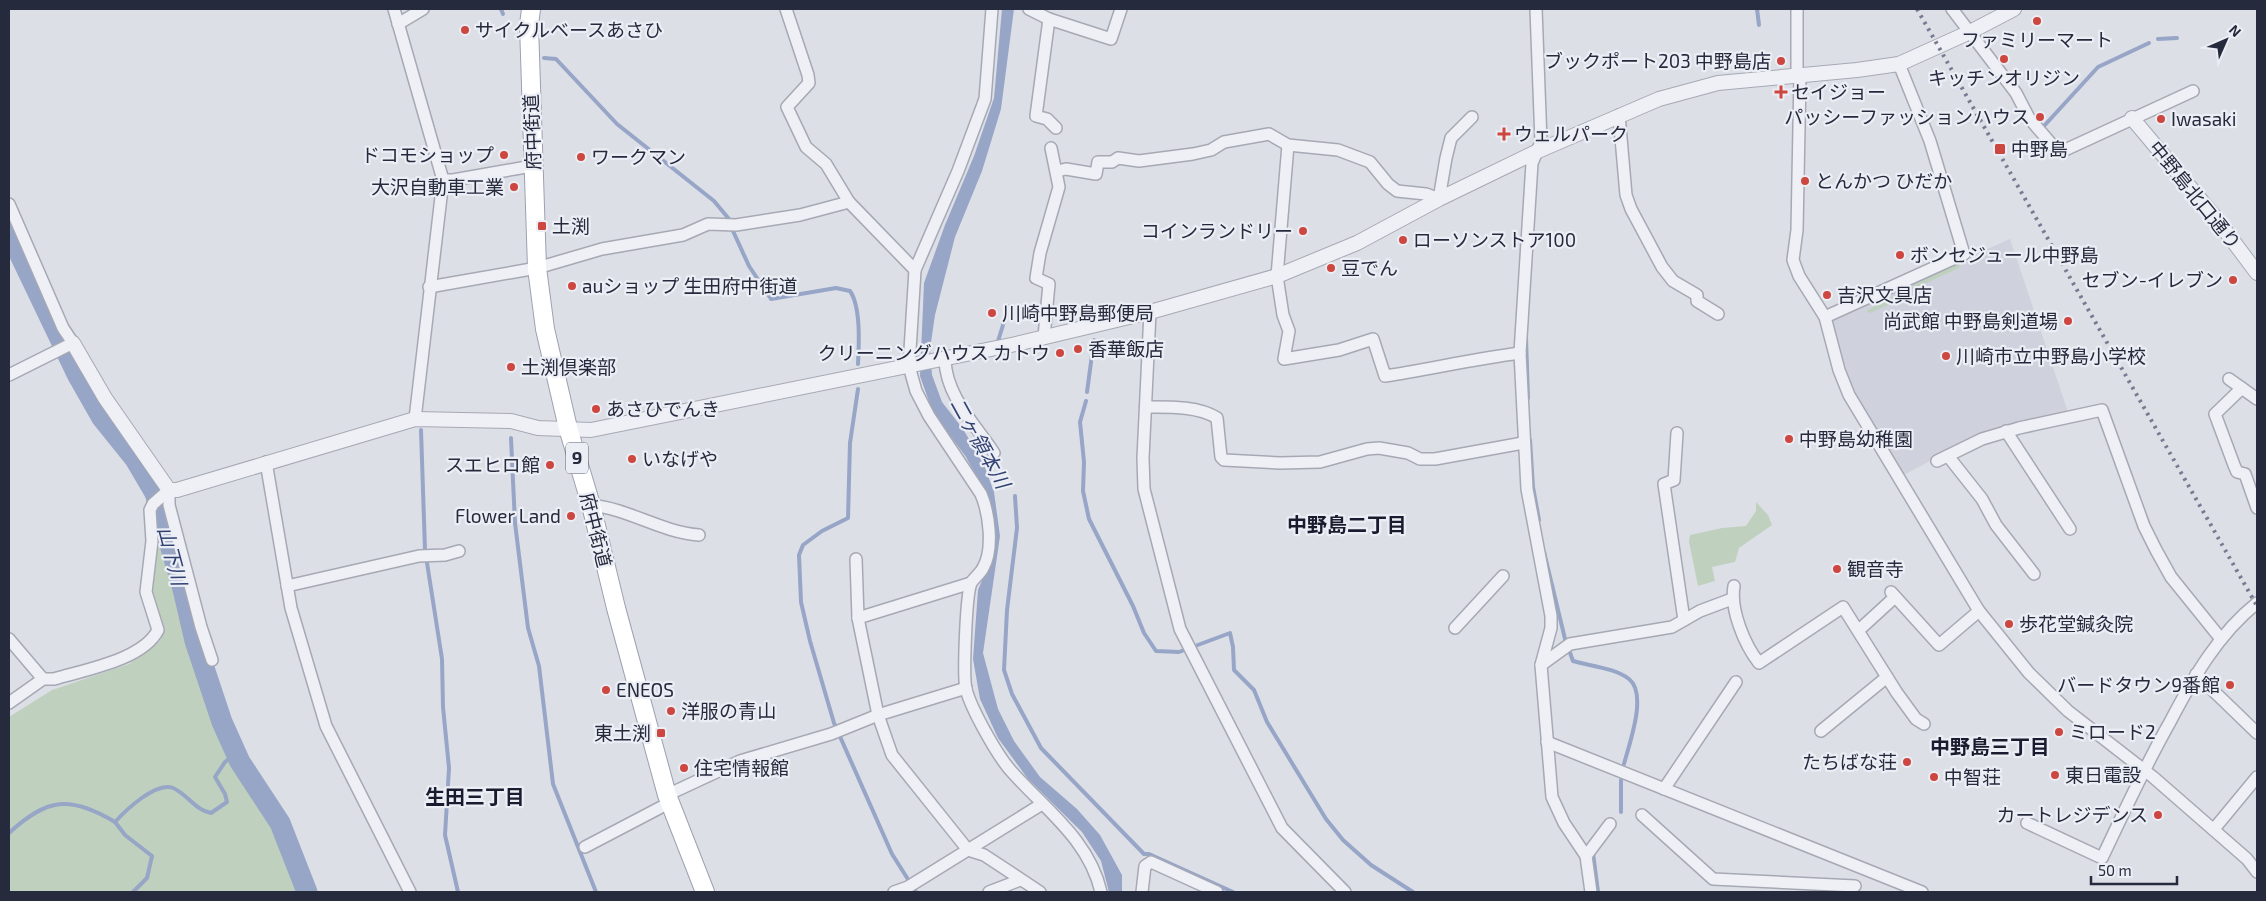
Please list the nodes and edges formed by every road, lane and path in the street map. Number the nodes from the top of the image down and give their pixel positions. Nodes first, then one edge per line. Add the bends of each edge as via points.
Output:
1 (394, 9) edge
2 (423, 9) edge
3 (531, 9) edge
4 (786, 9) edge
5 (992, 9) edge
6 (1029, 9) edge
7 (1120, 9) edge
8 (1536, 9) edge
9 (1797, 9) edge
10 (1952, 9) edge
11 (2014, 9) edge
12 (1049, 19) junction
13 (398, 24) junction
14 (1970, 32) junction
15 (1899, 64) junction
16 (1799, 75) junction
17 (2193, 91) dead end
18 (1619, 115) junction
19 (1472, 117) dead end
20 (2132, 118) junction
21 (1056, 128) dead end
22 (1288, 144) junction
23 (1051, 148) dead end
24 (1538, 151) junction
25 (532, 166) junction
26 (1057, 171) junction
27 (443, 180) junction
28 (1439, 199) junction
29 (849, 202) junction
30 (9, 204) edge
31 (537, 268) junction
32 (915, 270) junction
33 (2257, 273) edge
34 (1276, 276) junction
35 (429, 287) junction
36 (1150, 312) junction
37 (1718, 314) dead end
38 (1825, 317) junction
39 (1044, 337) junction
40 (71, 344) junction
41 (1520, 353) junction
42 (942, 360) junction
43 (912, 366) junction
44 (9, 375) edge
45 (2229, 379) dead end
46 (2242, 388) junction
47 (2257, 399) edge
48 (1147, 408) junction
49 (415, 419) junction
50 (568, 428) junction
51 (2006, 431) junction
52 (1677, 433) dead end
53 (1523, 443) junction
54 (994, 453) dead end
55 (1948, 456) junction
56 (1937, 461) dead end
57 (266, 462) junction
58 (161, 497) junction
59 (591, 505) junction
60 (2257, 508) edge
61 (2070, 529) dead end
62 (699, 535) dead end
63 (459, 551) dead end
64 (856, 559) dead end
65 (2034, 574) dead end
66 (1503, 576) dead end
67 (971, 583) junction
68 (287, 586) junction
69 (1734, 586) dead end
70 (1732, 599) junction
71 (2257, 603) edge
72 (1979, 611) junction
73 (858, 618) junction
74 (1684, 620) junction
75 (1455, 628) dead end
76 (1860, 630) junction
77 (9, 639) edge
78 (2221, 639) junction
79 (212, 660) dead end
80 (1541, 665) junction
81 (2196, 674) junction
82 (1887, 677) junction
83 (43, 679) junction
84 (1736, 682) dead end
85 (966, 688) junction
86 (9, 703) edge
87 (878, 715) junction
88 (1924, 724) dead end
89 (1821, 731) dead end
90 (2257, 733) edge
91 (1547, 742) junction
92 (2143, 771) junction
93 (2257, 776) edge
94 (1664, 790) junction
95 (668, 799) junction
96 (1042, 804) junction
97 (1642, 815) dead end
98 (2027, 823) dead end
99 (1610, 824) dead end
100 (2214, 829) junction
101 (585, 847) dead end
102 (968, 850) junction
103 (1586, 856) junction
104 (2257, 872) edge
105 (1025, 885) edge
106 (1855, 886) dead end
107 (410, 892) edge
108 (705, 892) edge
109 (894, 892) edge
110 (989, 892) edge
111 (1040, 892) edge
112 (1101, 892) edge
113 (1142, 892) edge
114 (1217, 892) edge
115 (1345, 892) edge
116 (1591, 892) edge
117 (1922, 892) edge

1 - 13 street
2 - 13 street
3 - 25 main road, 府中街道 / 9
4 - 29 street via 809,83 787,107 806,147 826,164
5 - 32 street via 985,99
6 - 12 street
7 - 12 street via 1111,39
8 - 24 street via 1541,142
9 - 16 street
10 - 14 street
11 - 14 street
12 - 21 street via 1036,116 1047,119
13 - 27 street
14 - 15 street
14 - 20 street via 2016,93 2029,118 2054,147 2065,150
15 - 16 street
15 - 38 street via 1930,141 1964,254
16 - 18 street via 1737,80 1688,90
16 - 38 street via 1793,260 1798,276
17 - 20 street
18 - 24 street
18 - 37 street via 1626,194 1631,209 1673,281 1697,295 1697,301
19 - 28 street via 1451,138
20 - 33 street, 中野島北口通り
22 - 26 street via 1269,134 1224,142 1211,150 1194,154 1142,161 1118,158 1112,162 1098,162 1096,174 1066,168
22 - 28 street via 1338,150 1370,162 1398,191
22 - 34 street
23 - 26 street
24 - 28 street
24 - 41 street via 1532,163
25 - 27 street
25 - 31 main road, 府中街道 / 9
26 - 39 street via 1059,187 1036,278 1050,284
27 - 35 street
28 - 34 street via 1357,243
29 - 31 street via 800,215 736,225 708,224 683,235 602,249
29 - 32 street
30 - 40 street
31 - 35 street
31 - 50 main road, 府中街道 / 9 via 545,329
32 - 43 street
34 - 36 street
34 - 41 street via 1282,315 1289,331 1284,360 1339,350 1373,339 1385,376
35 - 49 street
36 - 39 street
36 - 48 street
38 - 72 street via 1849,395
39 - 42 street
40 - 44 street
40 - 58 street
41 - 53 street
42 - 43 street
42 - 54 street via 958,401
43 - 50 street via 591,430
43 - 67 street via 916,391 929,416 981,494 986,508 988,546 984,567
45 - 46 street
46 - 47 street
46 - 60 street via 2215,414 2237,472 2245,474
48 - 53 street via 1210,413 1217,418 1224,460 1320,462 1379,448 1420,459 1435,459
48 - 115 street via 1144,489 1180,629 1282,828
49 - 50 street via 511,421 538,428
49 - 57 street
50 - 59 main road, 府中街道 / 9
51 - 55 street
51 - 61 street
51 - 78 street via 2102,410 2144,526 2156,550 2171,577
52 - 74 street via 1674,480 1664,484
53 - 80 street via 1527,489 1551,616
55 - 56 street
55 - 65 street via 1982,498 1996,526
57 - 58 street
57 - 68 street
58 - 79 street via 169,505 200,627
58 - 83 street via 150,510 152,541 146,592 158,630 155,636 126,657 54,679
59 - 62 street via 611,507 679,534
59 - 95 main road, 府中街道 / 9
63 - 68 street via 419,556
64 - 73 street
66 - 75 street
67 - 73 street
67 - 85 street
68 - 107 street via 326,726
69 - 70 street
70 - 74 street
70 - 76 street via 1747,645 1759,663 1843,607
71 - 78 street
72 - 76 street via 1939,645 1893,594
72 - 92 street via 2049,694
73 - 87 street
74 - 80 street via 1672,627 1570,644
76 - 82 street
77 - 83 street
78 - 81 street
80 - 91 street
81 - 90 street
81 - 92 street
82 - 88 street via 1910,711
82 - 89 street
83 - 86 street
84 - 94 street
85 - 87 street
85 - 96 street via 982,724 1010,770
87 - 95 street via 831,734 740,761
87 - 102 street via 892,755
91 - 94 street
91 - 103 street via 1552,797 1564,823
92 - 98 street via 2102,858
92 - 100 street
93 - 100 street
94 - 117 street
95 - 101 street
95 - 108 main road, 府中街道 / 9
96 - 102 street
96 - 112 street via 1084,849 1097,874
97 - 106 street via 1713,879
99 - 103 street
100 - 104 street
102 - 105 street via 984,855
102 - 109 street
103 - 116 street
105 - 110 street
105 - 111 street
113 - 114 street via 1145,866 1151,862

